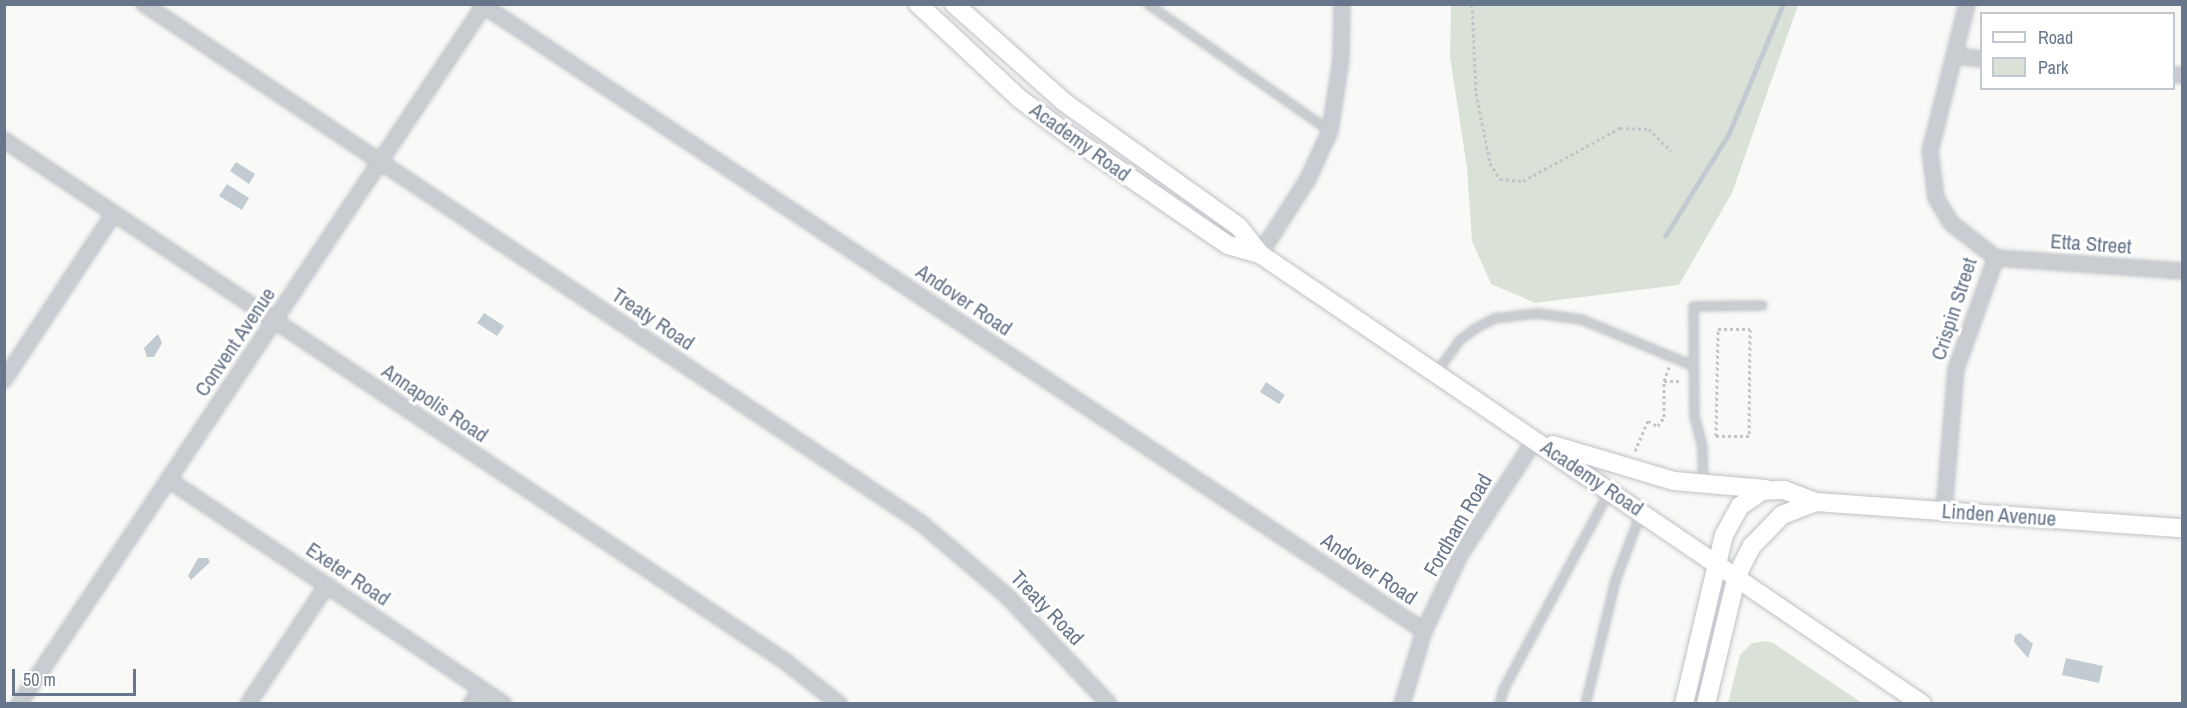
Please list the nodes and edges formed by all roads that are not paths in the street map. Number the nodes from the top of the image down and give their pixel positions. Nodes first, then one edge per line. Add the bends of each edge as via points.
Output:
1 (144, 4) edge
2 (918, 4) edge
3 (954, 4) edge
4 (1148, 4) edge
5 (1342, 4) edge
6 (1967, 4) edge
7 (483, 5) edge
8 (1954, 56) junction
9 (1980, 59) edge
10 (1330, 131) junction
11 (4, 140) edge
12 (380, 162) junction
13 (113, 215) junction
14 (1260, 254) junction
15 (1996, 258) junction
16 (2182, 271) edge
17 (1762, 305) dead end
18 (274, 321) junction
19 (1692, 365) junction
20 (1436, 373) junction
21 (4, 380) edge
22 (1535, 440) junction
23 (169, 480) junction
24 (1703, 485) junction
25 (1770, 489) junction
26 (1609, 490) junction
27 (1816, 502) junction
28 (1641, 511) junction
29 (1944, 511) junction
30 (2182, 528) edge
31 (1717, 562) junction
32 (1737, 575) junction
33 (327, 585) junction
34 (1424, 631) junction
35 (481, 689) junction
36 (19, 704) edge
37 (248, 704) edge
38 (471, 704) edge
39 (504, 704) edge
40 (839, 704) edge
41 (1109, 704) edge
42 (1402, 704) edge
43 (1499, 704) edge
44 (1586, 704) edge
45 (1684, 704) edge
46 (1706, 704) edge
47 (1922, 704) edge

1 - 12 street, Treaty Road
2 - 14 main road, Academy Road via 1020,99 1077,141 1227,245
3 - 14 main road, Academy Road via 1064,102 1239,227
4 - 10 lane
5 - 10 street via 1339,85
6 - 8 street, Crispin Street
7 - 12 street, Convent Avenue
7 - 34 street, Andover Road
8 - 9 street
8 - 15 street, Crispin Street via 1930,151 1930,172 1936,198 1951,223
10 - 14 street via 1308,179
11 - 13 street, Annapolis Road
12 - 18 street, Convent Avenue
12 - 41 street, Treaty Road via 921,523 1006,595
13 - 18 street, Annapolis Road
13 - 21 street
14 - 20 main road, Academy Road
15 - 16 street, Etta Street
15 - 29 street, Crispin Street via 1956,369
17 - 19 lane via 1693,306
18 - 23 street, Convent Avenue
18 - 40 street, Annapolis Road via 786,662
19 - 20 lane via 1581,319 1536,313 1494,318 1475,328 1459,340
19 - 24 lane
20 - 22 main road, Academy Road
22 - 24 main road, Linden Avenue via 1657,476
22 - 26 main road, Academy Road
22 - 34 street, Fordham Road via 1460,555
23 - 33 street, Exeter Road
23 - 36 street, Convent Avenue
24 - 25 main road, Linden Avenue
25 - 27 main road, Linden Avenue
25 - 31 main road via 1747,500 1735,513
26 - 28 main road, Academy Road
26 - 43 lane via 1503,689
27 - 29 main road, Linden Avenue
27 - 32 main road, Linden Avenue via 1782,515 1766,528
28 - 31 main road, Academy Road
28 - 44 lane via 1615,580
29 - 30 main road, Linden Avenue
31 - 32 main road, Academy Road
31 - 45 main road
32 - 46 main road, Linden Avenue
32 - 47 main road, Academy Road
33 - 35 street, Exeter Road
33 - 37 street
34 - 42 street, Fordham Road
35 - 38 street
35 - 39 street, Exeter Road

